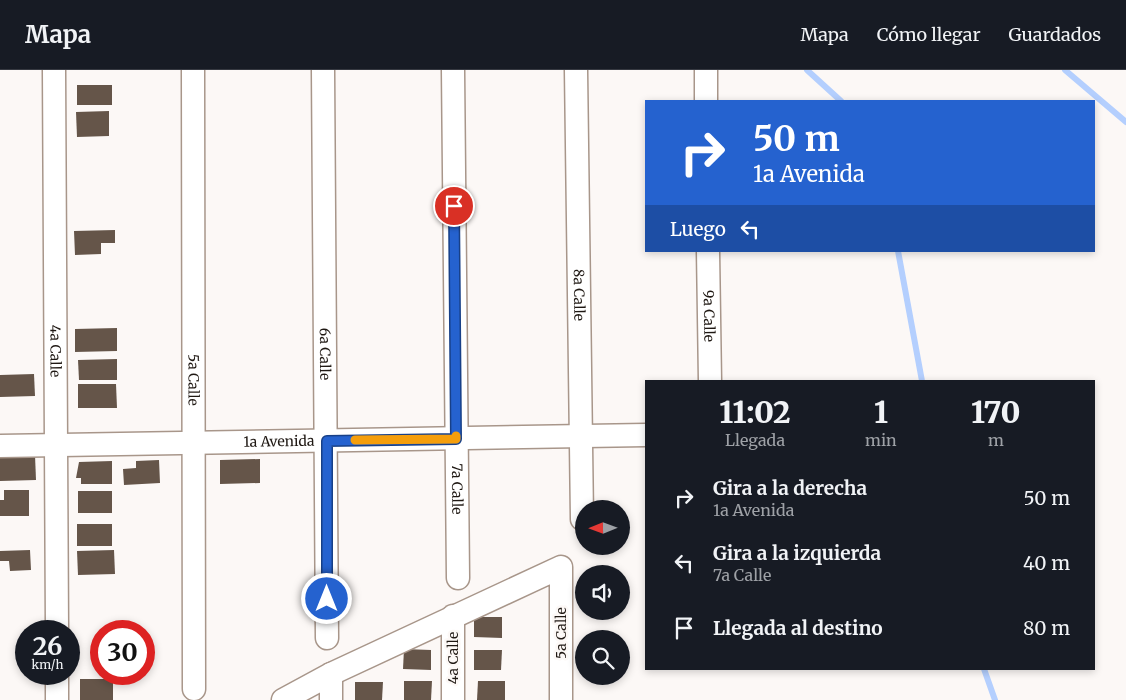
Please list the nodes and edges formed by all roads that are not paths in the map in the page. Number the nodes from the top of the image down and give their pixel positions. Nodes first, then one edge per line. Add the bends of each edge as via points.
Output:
1 (54, 70) edge
2 (193, 70) edge
3 (323, 70) edge
4 (453, 70) edge
5 (576, 70) edge
6 (706, 70) edge
7 (706, 100) edge
8 (708, 252) edge
9 (710, 380) edge
10 (645, 435) edge
11 (580, 436) junction
12 (456, 439) junction
13 (327, 441) junction
14 (194, 443) junction
15 (0, 446) edge
16 (56, 446) junction
17 (582, 500) edge
18 (458, 578) dead end
19 (453, 616) junction
20 (57, 620) edge
21 (327, 638) dead end
22 (331, 674) junction
23 (57, 685) edge
24 (194, 689) dead end
25 (57, 700) edge
26 (283, 700) edge
27 (331, 700) edge
28 (452, 700) edge
29 (561, 700) edge

1 - 16 street, 4a Calle
2 - 14 street, 5a Calle
3 - 13 street, 6a Calle
4 - 12 street, 7a Calle
5 - 11 street, 8a Calle
6 - 7 street
8 - 9 street, 9a Calle
10 - 11 street, 1a Avenida
11 - 12 street, 1a Avenida
11 - 17 street, 8a Calle
12 - 13 street, 1a Avenida
12 - 18 street, 7a Calle
13 - 14 street, 1a Avenida
13 - 21 street, 6a Calle
14 - 16 street, 1a Avenida
14 - 24 street, 5a Calle
15 - 16 street, 1a Avenida
16 - 20 street, 4a Calle
19 - 22 street
19 - 28 street, 4a Calle
19 - 29 street, 5a Calle via 561,567
22 - 26 street
22 - 27 street
23 - 25 street

